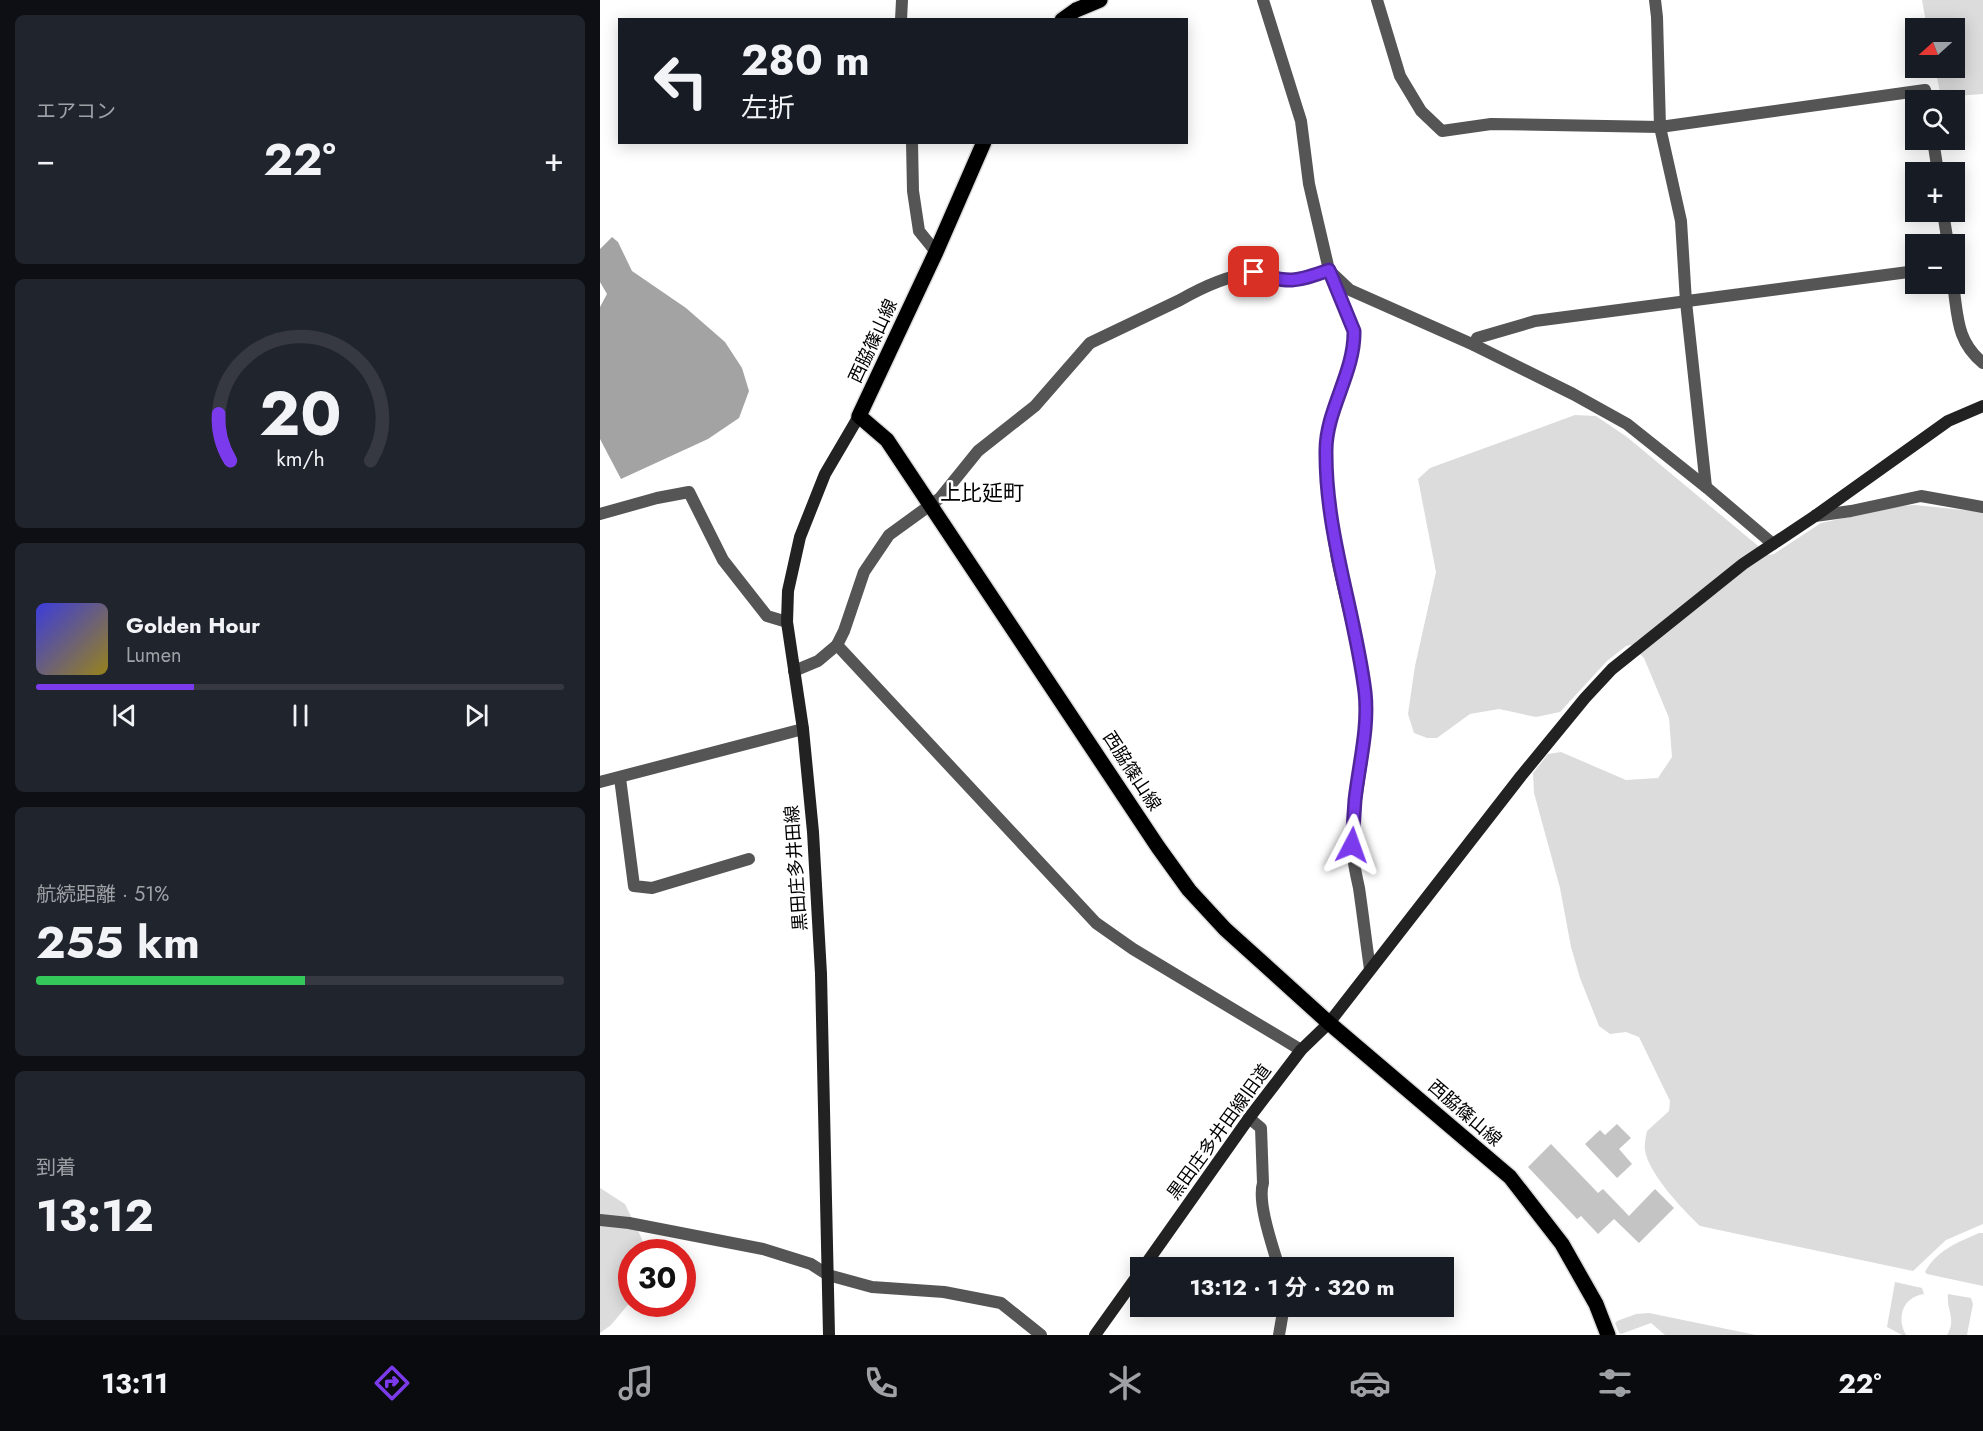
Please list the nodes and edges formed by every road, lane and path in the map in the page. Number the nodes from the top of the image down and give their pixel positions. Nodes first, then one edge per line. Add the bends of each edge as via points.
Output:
1 (902, 0) edge
2 (1100, 0) edge
3 (1263, 0) edge
4 (1377, 0) edge
5 (1655, 0) edge
6 (901, 18) edge
7 (1065, 18) edge
8 (1905, 93) edge
9 (1660, 127) junction
10 (912, 144) edge
11 (983, 144) edge
12 (936, 252) junction
13 (1329, 270) junction
14 (1905, 272) edge
15 (1954, 294) edge
16 (1686, 302) junction
17 (1474, 345) junction
18 (1983, 363) edge
19 (1983, 406) edge
20 (859, 416) junction
21 (1706, 487) junction
22 (930, 506) junction
23 (1983, 507) edge
24 (600, 514) edge
25 (1815, 516) junction
26 (1773, 544) junction
27 (788, 622) junction
28 (837, 645) junction
29 (794, 670) junction
30 (803, 729) junction
31 (620, 778) junction
32 (600, 782) edge
33 (748, 859) dead end
34 (1370, 969) junction
35 (1329, 1023) junction
36 (1301, 1050) junction
37 (1249, 1118) junction
38 (600, 1220) edge
39 (1151, 1257) edge
40 (1276, 1257) edge
41 (828, 1275) junction
42 (1130, 1286) edge
43 (1282, 1317) edge
44 (829, 1335) edge
45 (1041, 1335) edge
46 (1095, 1335) edge
47 (1279, 1335) edge
48 (1608, 1335) edge

1 - 6 street
2 - 7 main road
3 - 13 street via 1301,121 1309,184
4 - 9 street via 1400,76 1421,111 1442,131 1491,124
5 - 9 street
8 - 9 street
9 - 16 street via 1681,221
10 - 12 street via 919,231
11 - 12 main road, 西脇篠山線
12 - 20 main road, 西脇篠山線
13 - 17 street via 1350,290
13 - 22 street via 1299,281 1254,272 1228,278 1090,343 1035,406 978,451
13 - 34 street via 1354,331 1326,449 1337,560 1357,640 1365,694 1366,726 1352,845
14 - 16 street
15 - 18 street via 1960,334 1972,354
16 - 17 street via 1535,321 1477,338
16 - 21 street
17 - 21 street via 1627,424
19 - 25 street, 黒田庄多井田線旧道 via 1948,421
20 - 22 main road, 西脇篠山線 via 887,440
20 - 27 street, 黒田庄多井田線 via 825,474 800,537 788,591
21 - 26 street
22 - 28 street via 889,535 864,572
22 - 35 main road, 西脇篠山線 via 1189,890
23 - 25 street via 1921,496
24 - 27 street via 688,492 723,560 767,616
25 - 26 street, 黒田庄多井田線旧道
26 - 34 street, 黒田庄多井田線旧道 via 1612,669 1521,776
27 - 29 street, 黒田庄多井田線
28 - 29 street via 818,661
28 - 36 street via 1096,922 1133,949
29 - 30 street, 黒田庄多井田線
30 - 31 street
30 - 41 street, 黒田庄多井田線 via 820,974
31 - 32 street
31 - 33 street via 633,886 652,888
34 - 35 street, 黒田庄多井田線旧道
35 - 36 street, 黒田庄多井田線旧道
35 - 48 main road, 西脇篠山線 via 1510,1177 1562,1244 1596,1304
36 - 37 street, 黒田庄多井田線旧道
37 - 39 street, 黒田庄多井田線旧道
37 - 40 street via 1261,1128 1261,1189
38 - 41 street via 763,1249 811,1264
41 - 44 street, 黒田庄多井田線
41 - 45 street via 872,1287 944,1292 1001,1303
42 - 46 street
43 - 47 street

